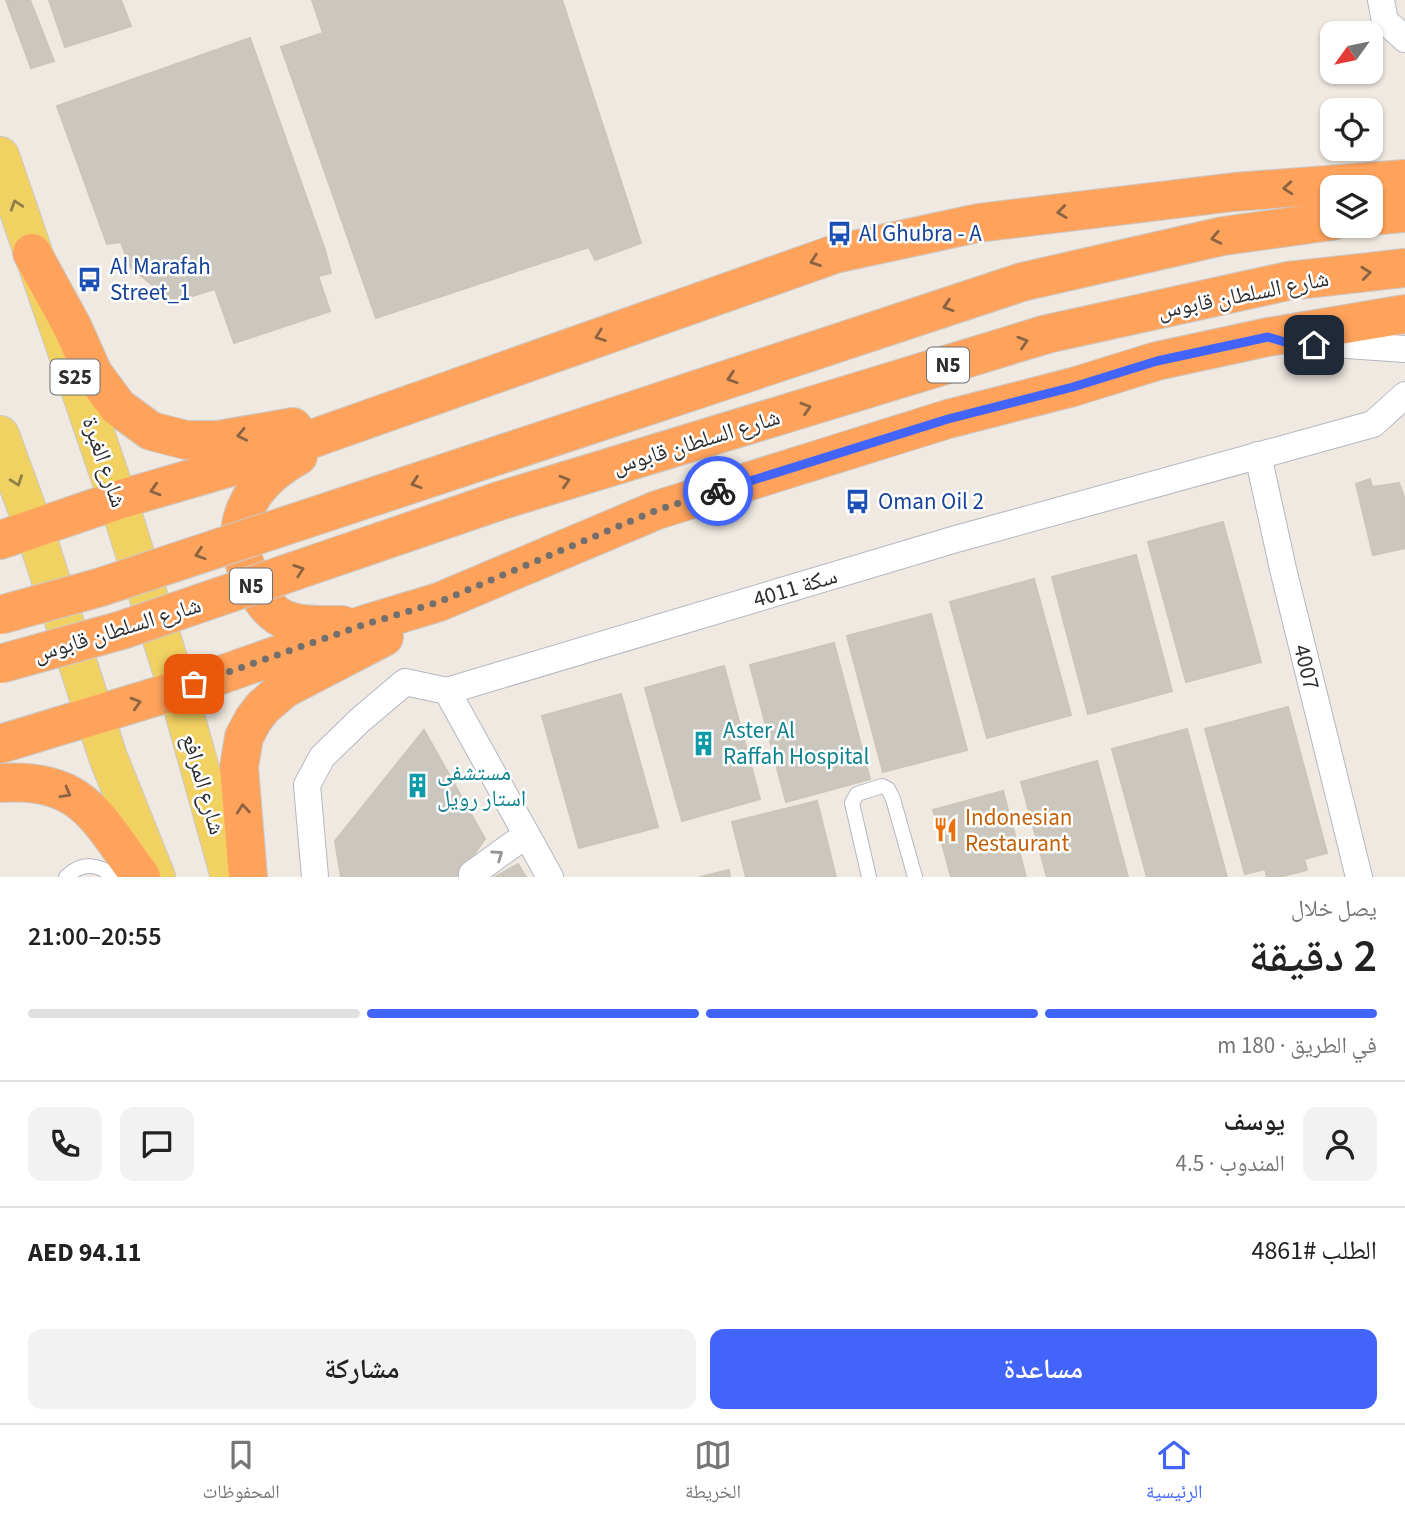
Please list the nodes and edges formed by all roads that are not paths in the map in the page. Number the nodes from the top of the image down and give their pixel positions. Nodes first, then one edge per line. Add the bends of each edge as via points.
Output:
1 (1381, 0) edge
2 (1405, 39) edge
3 (0, 156) edge
4 (1405, 180) edge
5 (1405, 213) edge
6 (1383, 215) edge
7 (1320, 223) edge
8 (32, 253) junction
9 (1405, 268) edge
10 (1405, 314) edge
11 (1268, 337) junction
12 (1405, 349) edge
13 (1405, 395) edge
14 (358, 423) junction
15 (0, 435) edge
16 (1258, 455) junction
17 (118, 500) junction
18 (17, 534) edge
19 (439, 602) junction
20 (0, 615) edge
21 (363, 625) junction
22 (0, 664) edge
23 (178, 690) junction
24 (447, 691) junction
25 (93, 715) junction
26 (0, 744) edge
27 (0, 783) edge
28 (526, 835) junction
29 (66, 877) edge
30 (114, 877) edge
31 (141, 877) edge
32 (156, 877) edge
33 (230, 877) edge
34 (248, 877) edge
35 (315, 877) edge
36 (472, 877) edge
37 (550, 877) edge
38 (869, 877) edge
39 (915, 877) edge
40 (1359, 877) edge

1 - 2 street via 1385,21
8 -> 3 main road, شارع الغبرة / S25
4 -> 14 highway via 1234,191 978,223 835,254
5 - 6 highway
7 -> 20 highway, شارع السلطان قابوس / N5, bridge via 1223,236 1021,282 101,587
14 -> 8 highway via 294,426 218,440 186,440 151,431 118,407 93,373
8 - 17 main road, شارع الغبرة / S25
22 -> 9 highway, شارع السلطان قابوس / N5, bridge via 122,630 499,501 1047,334 1288,281
10 - 11 highway
11 - 12 street via 1295,345
11 - 19 highway via 1157,361 948,419 657,510
13 - 16 street, سكة 4011 via 1373,424
14 -> 17 highway
14 - 21 highway via 279,467 258,486 246,505 240,551 260,597 277,615 293,622
15 -> 18 main road
16 - 24 street, سكة 4011 via 956,539
16 - 40 street, 4007
17 - 18 highway
17 - 23 main road, شارع الغبرة / S25
18 - 25 main road
19 - 21 highway
34 -> 19 highway via 239,766 244,737 253,720 284,689 386,636
21 - 23 highway
25 -> 23 highway
23 - 33 main road, شارع المرافع
24 - 28 street
24 - 35 street, سكة 4011 via 405,682 322,757 307,785
25 - 26 highway
25 - 32 main road
27 -> 31 highway via 34,782 71,795 90,808
36 -> 28 street
28 - 37 street
29 - 30 lane via 88,866 102,867
38 - 39 lane via 852,803 857,794 882,786 892,799

